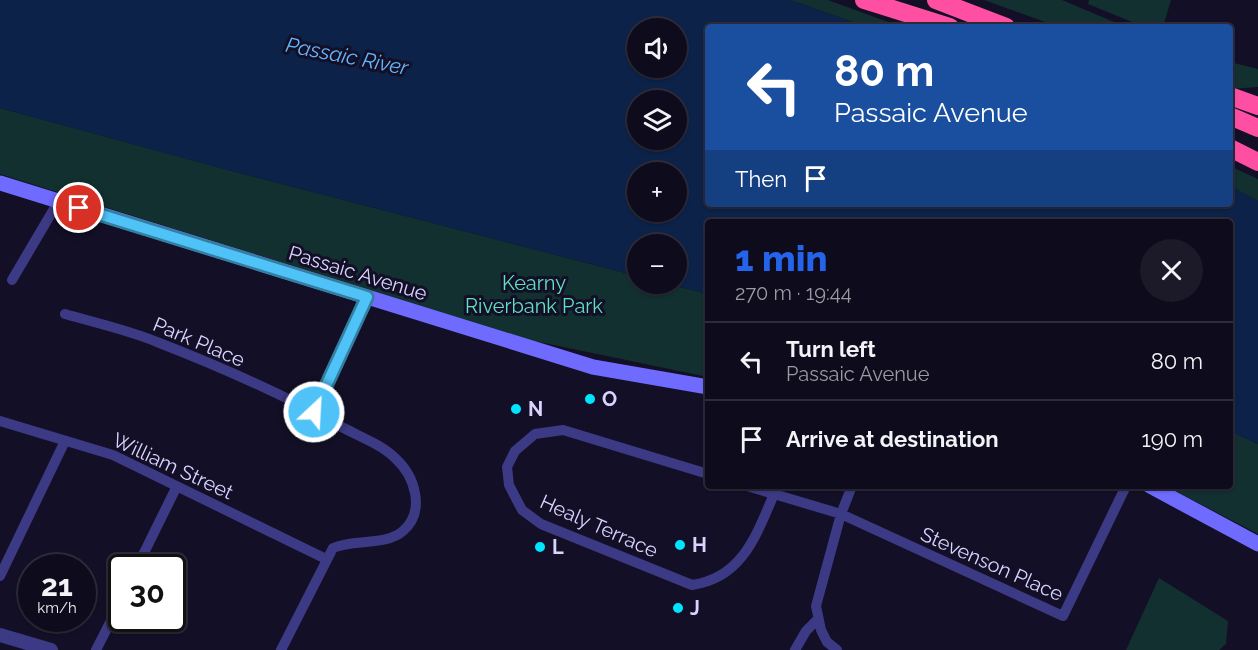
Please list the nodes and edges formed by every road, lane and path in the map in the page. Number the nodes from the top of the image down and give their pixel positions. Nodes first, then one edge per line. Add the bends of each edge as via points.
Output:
1 (864, 0) edge
2 (880, 0) edge
3 (936, 0) edge
4 (975, 15) junction
5 (940, 24) edge
6 (942, 24) edge
7 (998, 24) edge
8 (1006, 24) edge
9 (1233, 96) edge
10 (1233, 97) edge
11 (1258, 97) edge
12 (1258, 106) edge
13 (1233, 117) edge
14 (1258, 128) edge
15 (1233, 150) edge
16 (1258, 162) edge
17 (0, 183) edge
18 (57, 202) junction
19 (12, 280) dead end
20 (367, 297) junction
21 (65, 314) dead end
22 (705, 386) edge
23 (314, 412) junction
24 (0, 421) edge
25 (65, 441) junction
26 (705, 473) edge
27 (176, 488) junction
28 (757, 489) edge
29 (851, 489) edge
30 (1125, 489) edge
31 (1156, 489) edge
32 (774, 494) junction
33 (841, 514) junction
34 (1258, 544) edge
35 (143, 554) edge
36 (326, 559) junction
37 (0, 576) edge
38 (818, 619) junction
39 (108, 626) edge
40 (0, 634) edge
41 (51, 650) edge
42 (96, 650) edge
43 (280, 650) edge
44 (795, 650) edge
45 (837, 650) edge

1 - 5 highway
2 - 6 highway
3 - 4 highway
4 - 7 highway
4 - 8 highway
9 - 11 highway
10 - 12 highway
13 - 14 highway
15 - 16 highway
17 - 18 main road, Passaic Avenue
18 - 19 street
18 - 20 main road, Passaic Avenue
20 - 22 main road, Passaic Avenue via 593,367
20 - 23 street
21 - 23 street, Park Place via 156,341
23 - 36 street, Park Place via 394,456 410,477 415,492 416,507 403,531 378,540 345,543 333,548
24 - 25 street, William Street
25 - 27 street, William Street via 113,455
25 - 37 street
26 - 32 street, Healy Terrace via 563,430 535,434 515,451 507,467 509,485 522,510 541,524 692,585 712,582 737,564
27 - 35 street
27 - 36 street, William Street
28 - 32 street
29 - 33 street
30 - 33 street, Stevenson Place via 1063,616
31 - 34 main road
32 - 33 street
33 - 38 street via 816,606
36 - 43 street
38 - 44 street
38 - 45 street via 827,642
39 - 42 street
40 - 41 street

